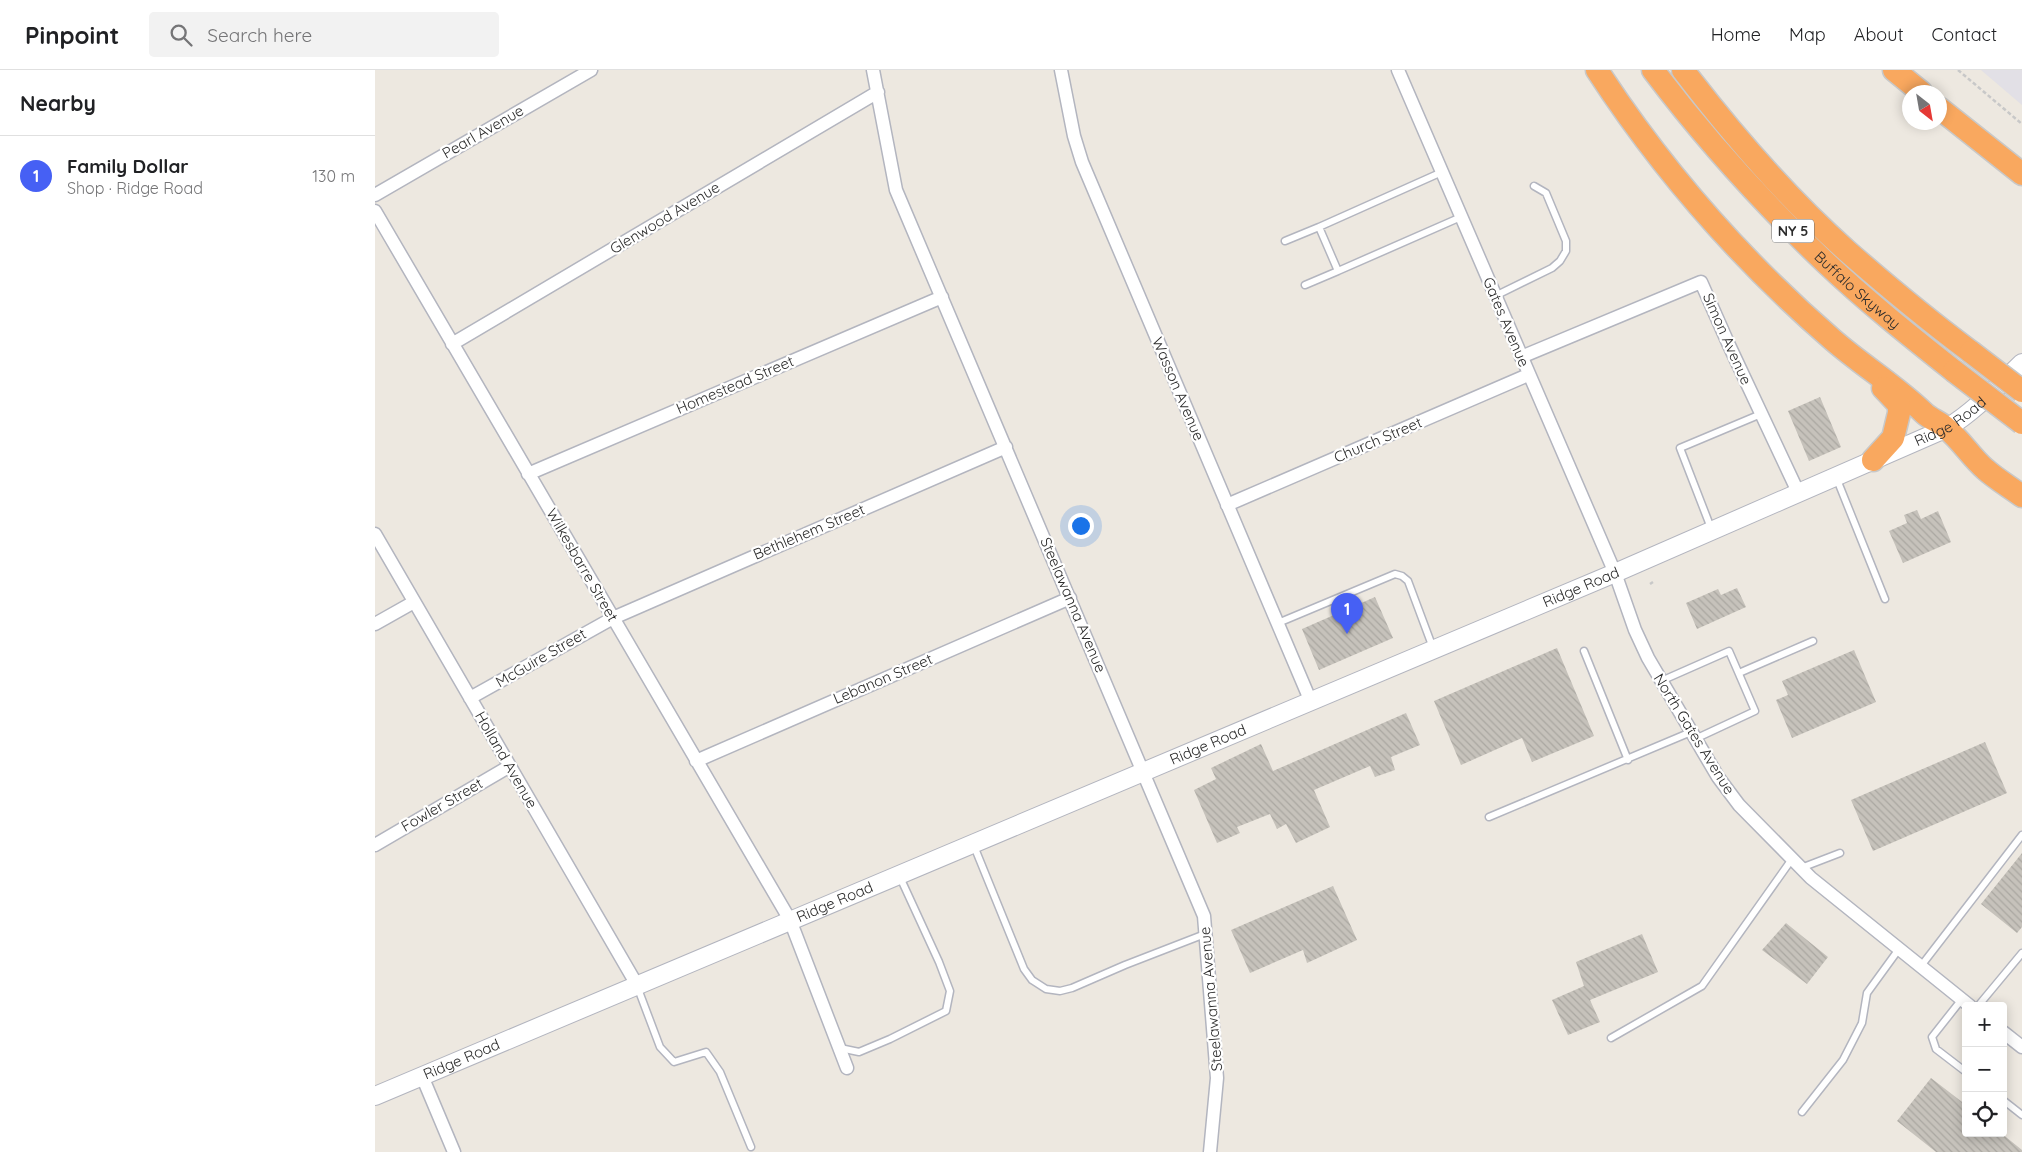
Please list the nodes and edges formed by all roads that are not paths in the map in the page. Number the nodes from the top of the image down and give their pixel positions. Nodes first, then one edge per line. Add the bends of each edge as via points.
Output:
1 (591, 70) edge
2 (873, 70) edge
3 (1061, 70) edge
4 (1398, 70) edge
5 (1597, 70) edge
6 (1653, 70) edge
7 (1683, 70) edge
8 (1894, 70) edge
9 (1912, 85) edge
10 (878, 92) junction
11 (1947, 114) edge
12 (1442, 172) junction
13 (2022, 174) edge
14 (1534, 186) dead end
15 (375, 195) edge
16 (375, 211) edge
17 (1461, 217) junction
18 (1319, 227) junction
19 (1285, 241) dead end
20 (1338, 271) junction
21 (1305, 285) dead end
22 (1495, 296) junction
23 (942, 297) junction
24 (452, 344) junction
25 (1521, 357) junction
26 (1857, 359) junction
27 (2022, 363) edge
28 (1528, 375) junction
29 (2022, 392) edge
30 (1761, 414) junction
31 (2022, 423) edge
32 (1947, 428) junction
33 (1006, 447) junction
34 (1873, 460) junction
35 (529, 474) junction
36 (1835, 476) junction
37 (1798, 492) junction
38 (2022, 496) edge
39 (1227, 505) junction
40 (1712, 530) junction
41 (375, 534) edge
42 (1615, 573) junction
43 (1070, 598) junction
44 (1885, 599) dead end
45 (414, 602) junction
46 (613, 618) junction
47 (1277, 623) junction
48 (375, 624) edge
49 (1813, 641) dead end
50 (1434, 650) junction
51 (1584, 651) dead end
52 (1739, 673) junction
53 (1661, 681) junction
54 (470, 698) junction
55 (1311, 702) junction
56 (1693, 735) junction
57 (696, 760) junction
58 (1628, 760) junction
59 (510, 766) junction
60 (1145, 772) junction
61 (1489, 816) dead end
62 (2022, 836) edge
63 (973, 843) junction
64 (375, 844) edge
65 (1840, 853) dead end
66 (1797, 864) junction
67 (898, 874) junction
68 (789, 920) junction
69 (1205, 934) junction
70 (1899, 949) junction
71 (2022, 953) edge
72 (1921, 966) junction
73 (637, 985) junction
74 (1966, 1002) edge
75 (1981, 1002) edge
76 (1962, 1006) edge
77 (2007, 1035) edge
78 (1611, 1038) dead end
79 (2022, 1046) edge
80 (839, 1048) junction
81 (847, 1068) dead end
82 (1962, 1069) edge
83 (422, 1076) junction
84 (375, 1096) edge
85 (2007, 1103) edge
86 (1802, 1112) dead end
87 (2022, 1114) edge
88 (751, 1147) dead end
89 (454, 1152) edge
90 (1210, 1152) edge

1 - 15 street, Pearl Avenue
2 - 10 street, Steelawanna Avenue
3 - 39 street, Wasson Avenue via 1082,162
4 - 12 street, Gates Avenue
5 - 26 highway via 1645,140 1714,224 1779,289
6 - 31 highway, Buffalo Skyway / NY 5, bridge via 1715,148 1827,264 1954,371
7 - 29 highway, Buffalo Skyway / NY 5, bridge via 1760,163 1846,250
8 - 9 highway
10 - 23 street, Steelawanna Avenue via 896,190
10 - 24 street, Glenwood Avenue
11 - 13 highway
12 - 17 street, Gates Avenue
12 - 18 lane
14 - 22 lane via 1546,193 1566,240 1566,251 1553,268
16 - 24 street, Wilkesbarre Street
17 - 20 lane
17 - 22 street, Gates Avenue
18 - 19 lane
18 - 20 lane
20 - 21 lane
22 - 25 street, Gates Avenue
23 - 33 street, Steelawanna Avenue
23 - 35 street, Homestead Street
24 - 35 street, Wilkesbarre Street
25 - 28 street, Gates Avenue
25 - 30 street, Simon Avenue via 1701,282
26 - 32 highway
26 - 34 highway via 1899,405 1893,438
27 - 32 main road, Ridge Road via 1982,402
28 - 39 street, Church Street
28 - 42 street, Gates Avenue
30 - 37 street, Simon Avenue
30 - 40 lane via 1680,448
32 - 34 main road, Ridge Road
32 - 38 highway via 1986,470
33 - 43 street, Steelawanna Avenue
33 - 46 street, Bethlehem Street
34 - 36 main road, Ridge Road
35 - 46 street, Wilkesbarre Street
36 - 37 main road, Ridge Road
36 - 44 lane
37 - 40 main road, Ridge Road
39 - 47 street, Wasson Avenue
40 - 42 main road, Ridge Road
41 - 45 street, Holland Avenue
42 - 50 main road, Ridge Road
42 - 53 street, North Gates Avenue via 1635,630
43 - 57 street, Lebanon Street
43 - 60 street, Steelawanna Avenue
45 - 48 street
45 - 54 street, Holland Avenue
46 - 54 street, McGuire Street
46 - 57 street, Wilkesbarre Street
47 - 50 lane via 1395,574 1408,581
47 - 55 street, Wasson Avenue
49 - 52 lane
50 - 55 main road, Ridge Road
51 - 58 lane
52 - 53 lane via 1729,651
52 - 56 lane via 1755,711
53 - 56 street, North Gates Avenue
54 - 59 street, Holland Avenue
55 - 60 main road, Ridge Road
56 - 58 lane
56 - 66 street, North Gates Avenue via 1739,805
57 - 68 street, Wilkesbarre Street
58 - 61 lane
59 - 64 street, Fowler Street
59 - 73 street, Holland Avenue
60 - 63 main road, Ridge Road
60 - 69 street, Steelawanna Avenue via 1204,916
62 - 72 lane
63 - 67 main road, Ridge Road
63 - 69 lane via 1024,969 1032,980 1047,989 1061,991 1072,988
65 - 66 lane
66 - 70 street, North Gates Avenue
66 - 78 lane via 1702,986
67 - 68 main road, Ridge Road
67 - 80 lane via 950,992 946,1011 859,1052
68 - 73 main road, Ridge Road
68 - 80 street, Wilkesbarre Street
69 - 90 street, Steelawanna Avenue via 1217,1078
70 - 72 street, North Gates Avenue
70 - 86 lane via 1867,993 1862,1023 1843,1060
71 - 75 lane
72 - 74 street, North Gates Avenue
73 - 83 main road, Ridge Road
73 - 88 lane via 660,1047 674,1062 706,1052 720,1072
76 - 82 lane via 1932,1037 1936,1049
77 - 79 street
80 - 81 street, Wilkesbarre Street
83 - 84 main road, Ridge Road
83 - 89 street
85 - 87 lane

